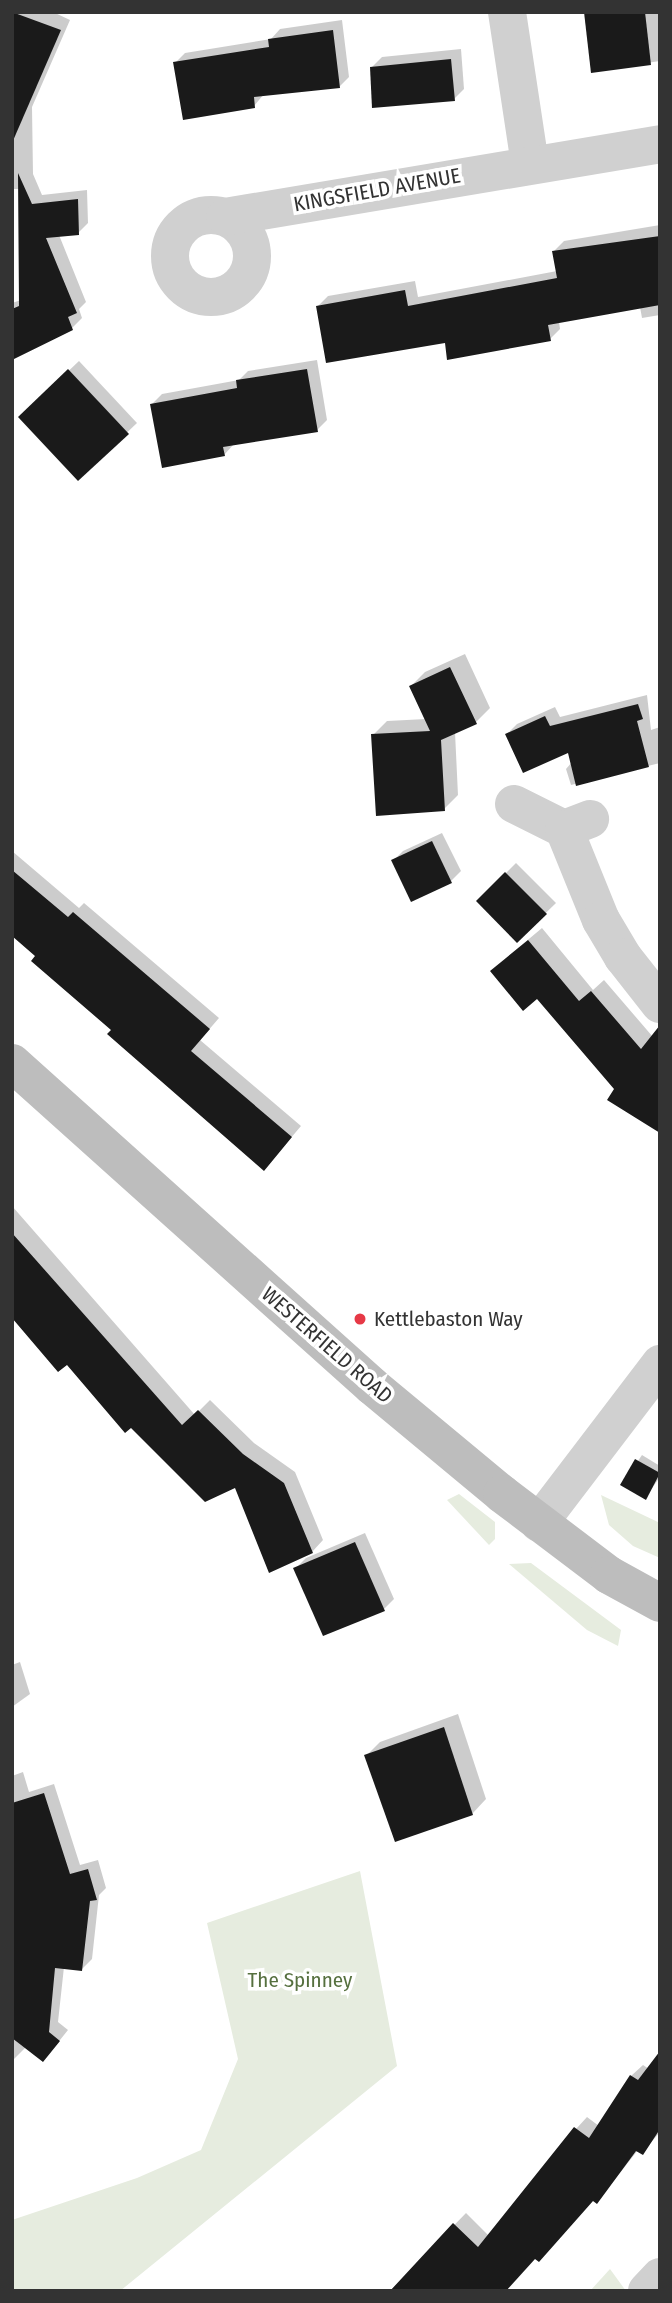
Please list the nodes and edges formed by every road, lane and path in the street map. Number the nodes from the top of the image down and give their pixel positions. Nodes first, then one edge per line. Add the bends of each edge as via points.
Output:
1 (507, 12) edge
2 (660, 144) edge
3 (530, 164) junction
4 (225, 217) dead end
5 (514, 804) dead end
6 (660, 1004) edge
7 (12, 1063) edge
8 (660, 1364) edge
9 (539, 1523) junction
10 (660, 1603) edge
11 (660, 2277) edge
12 (647, 2291) edge

1 - 3 street
2 - 3 street, KINGSFIELD AVENUE
3 - 4 street, KINGSFIELD AVENUE
5 - 6 street via 577,824 601,920
7 - 9 main road, WESTERFIELD ROAD via 372,1386
8 - 9 street
9 - 10 main road, WESTERFIELD ROAD via 609,1575
11 - 12 street

